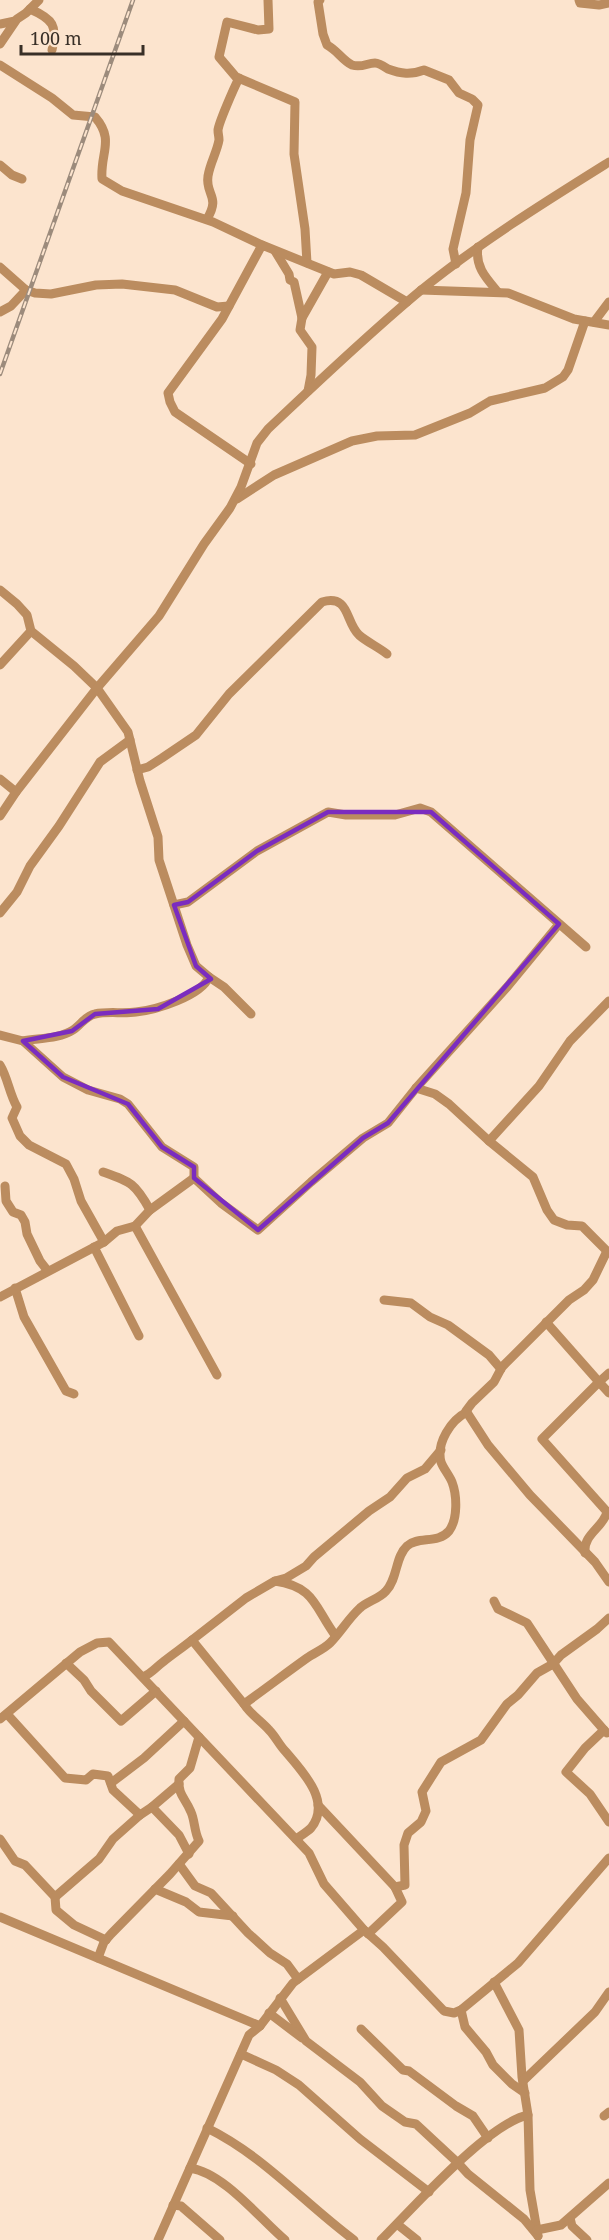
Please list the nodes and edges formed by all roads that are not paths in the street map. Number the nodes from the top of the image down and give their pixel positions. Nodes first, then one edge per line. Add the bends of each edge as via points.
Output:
1 (39, 0) edge
2 (268, 0) edge
3 (320, 0) edge
4 (579, 0) edge
5 (609, 3) edge
6 (30, 9) junction
7 (15, 21) junction
8 (0, 24) edge
9 (0, 44) edge
10 (52, 50) dead end
11 (0, 65) edge
12 (239, 78) junction
13 (609, 162) edge
14 (0, 165) edge
15 (22, 178) dead end
16 (207, 219) junction
17 (262, 245) junction
18 (478, 247) junction
19 (275, 250) junction
20 (307, 263) junction
21 (456, 264) junction
22 (0, 267) edge
23 (328, 272) junction
24 (26, 290) junction
25 (421, 290) junction
26 (497, 291) junction
27 (407, 302) junction
28 (609, 302) edge
29 (229, 306) junction
30 (0, 312) edge
31 (302, 318) junction
32 (590, 321) junction
33 (609, 325) edge
34 (308, 392) junction
35 (250, 464) junction
36 (235, 500) junction
37 (0, 590) edge
38 (30, 631) junction
39 (387, 654) dead end
40 (0, 665) edge
41 (97, 688) junction
42 (130, 740) junction
43 (137, 770) junction
44 (0, 779) edge
45 (16, 792) junction
46 (0, 816) edge
47 (174, 905) junction
48 (0, 913) edge
49 (559, 924) junction
50 (586, 947) dead end
51 (208, 977) junction
52 (609, 1000) edge
53 (251, 1014) dead end
54 (0, 1035) edge
55 (23, 1041) junction
56 (0, 1065) edge
57 (416, 1088) junction
58 (489, 1141) junction
59 (103, 1173) dead end
60 (194, 1178) junction
61 (5, 1186) dead end
62 (150, 1210) junction
63 (135, 1226) junction
64 (104, 1242) junction
65 (94, 1247) junction
66 (608, 1252) edge
67 (47, 1270) junction
68 (15, 1288) junction
69 (0, 1297) edge
70 (384, 1300) dead end
71 (546, 1322) junction
72 (139, 1336) dead end
73 (501, 1369) junction
74 (609, 1373) edge
75 (217, 1375) dead end
76 (599, 1382) junction
77 (609, 1393) edge
78 (74, 1394) dead end
79 (467, 1412) junction
80 (441, 1450) junction
81 (608, 1513) edge
82 (585, 1553) junction
83 (275, 1581) junction
84 (609, 1582) edge
85 (494, 1601) dead end
86 (609, 1618) edge
87 (335, 1635) junction
88 (192, 1640) junction
89 (66, 1663) junction
90 (553, 1664) junction
91 (143, 1677) junction
92 (156, 1691) junction
93 (244, 1704) junction
94 (3, 1717) edge
95 (184, 1721) junction
96 (607, 1732) edge
97 (199, 1737) junction
98 (111, 1783) junction
99 (179, 1784) junction
100 (318, 1805) junction
101 (152, 1807) junction
102 (140, 1815) junction
103 (609, 1822) edge
104 (0, 1839) edge
105 (296, 1839) junction
106 (189, 1854) junction
107 (609, 1858) edge
108 (179, 1864) junction
109 (395, 1887) junction
110 (155, 1889) junction
111 (56, 1896) junction
112 (233, 1916) junction
113 (0, 1917) edge
114 (366, 1932) junction
115 (106, 1940) junction
116 (98, 1958) junction
117 (298, 1979) junction
118 (494, 1983) junction
119 (609, 1992) edge
120 (280, 1998) junction
121 (461, 2010) junction
122 (269, 2013) junction
123 (260, 2026) junction
124 (362, 2029) dead end
125 (306, 2041) junction
126 (241, 2054) junction
127 (522, 2081) junction
128 (525, 2093) junction
129 (528, 2115) junction
130 (207, 2128) junction
131 (488, 2138) junction
132 (458, 2163) junction
133 (189, 2168) junction
134 (609, 2183) edge
135 (429, 2192) junction
136 (173, 2205) junction
137 (570, 2218) junction
138 (397, 2224) junction
139 (538, 2235) edge
140 (158, 2240) edge
141 (220, 2240) edge
142 (285, 2240) edge
143 (354, 2240) edge
144 (381, 2240) edge
145 (417, 2240) edge
146 (587, 2240) edge

1 - 6 street
2 - 12 street via 269,29 227,22 219,57
3 - 21 street via 323,34 327,45 336,49 340,57 351,64 363,67 376,63 398,73 424,70 449,80 459,93 478,105 470,140 466,193 453,249
4 - 5 street
6 - 7 street
6 - 10 street via 54,26
7 - 8 street
7 - 9 street
11 - 16 street via 73,115 95,117 106,137 102,179 122,191
12 - 16 street via 218,130 207,185 214,200
12 - 20 street via 295,102 294,154
13 - 18 street
14 - 15 street
16 - 17 street
17 - 19 street
17 - 29 street
18 - 21 street
18 - 26 street via 479,267
19 - 20 street
19 - 31 street via 294,282
20 - 23 street
21 - 25 street
22 - 24 street
23 - 27 street via 361,275
23 - 31 street
24 - 29 street via 51,294 96,285 122,285 175,290 218,307
24 - 30 street
25 - 26 street
25 - 27 street
26 - 32 street
27 - 34 street
28 - 32 street
29 - 35 street via 168,393 175,412
31 - 34 street via 300,330 312,347
32 - 33 street
32 - 36 street via 568,370 554,384 490,401 415,435 352,441 274,475
34 - 35 street via 267,429
35 - 36 street
36 - 41 street via 159,616
37 - 38 street via 27,615
38 - 40 street
38 - 41 street
39 - 43 street via 360,636 339,603 322,602 229,694 196,735
41 - 42 street
41 - 45 street
42 - 43 street
42 - 48 street via 100,762
43 - 47 street
44 - 45 street
45 - 46 street
47 - 49 street via 188,902 257,851 328,812 395,815 420,808 431,812
47 - 51 street via 196,966
49 - 50 street
49 - 57 street
51 - 53 street
51 - 55 street via 195,992 158,1009 95,1014 72,1031
52 - 58 street via 570,1041 539,1086
54 - 55 street
55 - 60 street via 63,1077 128,1104 162,1147 194,1167
56 - 64 street via 17,1107 12,1118 20,1136 29,1145 66,1164
57 - 58 street via 449,1104
57 - 60 street via 388,1123 363,1138 258,1230
58 - 66 street via 533,1177 554,1220 582,1226
59 - 62 street via 126,1180 138,1189
60 - 62 street
61 - 67 street via 6,1202 21,1215
62 - 63 street
63 - 64 street via 117,1230
63 - 75 street
64 - 65 street
65 - 67 street
65 - 72 street
66 - 71 street via 593,1280
67 - 68 street
68 - 69 street
68 - 78 street via 24,1317 66,1391
70 - 73 street via 411,1303 489,1355
71 - 73 street
71 - 76 street
73 - 79 street
74 - 76 street
76 - 77 street
76 - 81 street via 542,1439
79 - 80 street via 450,1426
79 - 82 street via 530,1496
80 - 83 street via 425,1469 407,1478 390,1497 306,1566
80 - 87 street via 441,1461 455,1492 449,1530 406,1546 392,1585 363,1606
81 - 82 street via 587,1539
82 - 84 street
83 - 87 street via 301,1587 310,1595
83 - 88 street
85 - 90 street via 498,1609 527,1623
86 - 90 street
87 - 93 street via 330,1643
88 - 91 street
88 - 93 street
89 - 91 street via 88,1647 108,1642
89 - 92 street via 121,1721
89 - 94 street
90 - 96 street
90 - 109 street via 526,1683 481,1740 441,1762 431,1775 422,1792 426,1811 421,1822 408,1833 404,1845 405,1885
91 - 92 street
92 - 95 street
93 - 100 street via 305,1775
94 - 98 street via 65,1778 86,1780 93,1774 108,1776
95 - 97 street
95 - 98 street
96 - 103 street via 585,1748 566,1772 590,1794
97 - 99 street via 190,1768
97 - 105 street
98 - 102 street via 113,1790
99 - 101 street
99 - 106 street via 178,1791 191,1812 199,1840
100 - 105 street via 310,1828
100 - 109 street
101 - 102 street
101 - 106 street via 179,1835
102 - 111 street via 113,1839 99,1859
104 - 111 street via 15,1861 25,1865
105 - 114 street via 309,1853 324,1884
106 - 108 street
107 - 118 street via 518,1963
108 - 110 street
108 - 112 street via 195,1886 211,1893
109 - 114 street via 402,1902
110 - 112 street via 199,1912
110 - 115 street
111 - 115 street via 56,1910 74,1925
112 - 117 street via 270,1953 287,1964
113 - 116 street
114 - 117 street
114 - 121 street via 444,2011
115 - 116 street
116 - 123 street
117 - 120 street
118 - 121 street
118 - 127 street via 519,2030
119 - 127 street via 594,2012
120 - 122 street
120 - 125 street
121 - 128 street via 465,2027 493,2065
122 - 123 street
122 - 125 street
123 - 126 street via 249,2036
124 - 131 street via 403,2070 473,2116
125 - 132 street via 360,2082 390,2111 405,2122 417,2124
126 - 130 street
126 - 135 street via 298,2085
127 - 128 street
128 - 129 street
129 - 131 street via 516,2118
129 - 139 street via 530,2190
130 - 133 street
130 - 143 street via 266,2164
131 - 132 street
132 - 135 street
132 - 139 street
133 - 136 street
133 - 142 street via 231,2190
134 - 137 street
135 - 138 street
136 - 140 street
136 - 141 street via 181,2206
137 - 139 street
137 - 146 street via 572,2226
138 - 144 street
138 - 145 street

